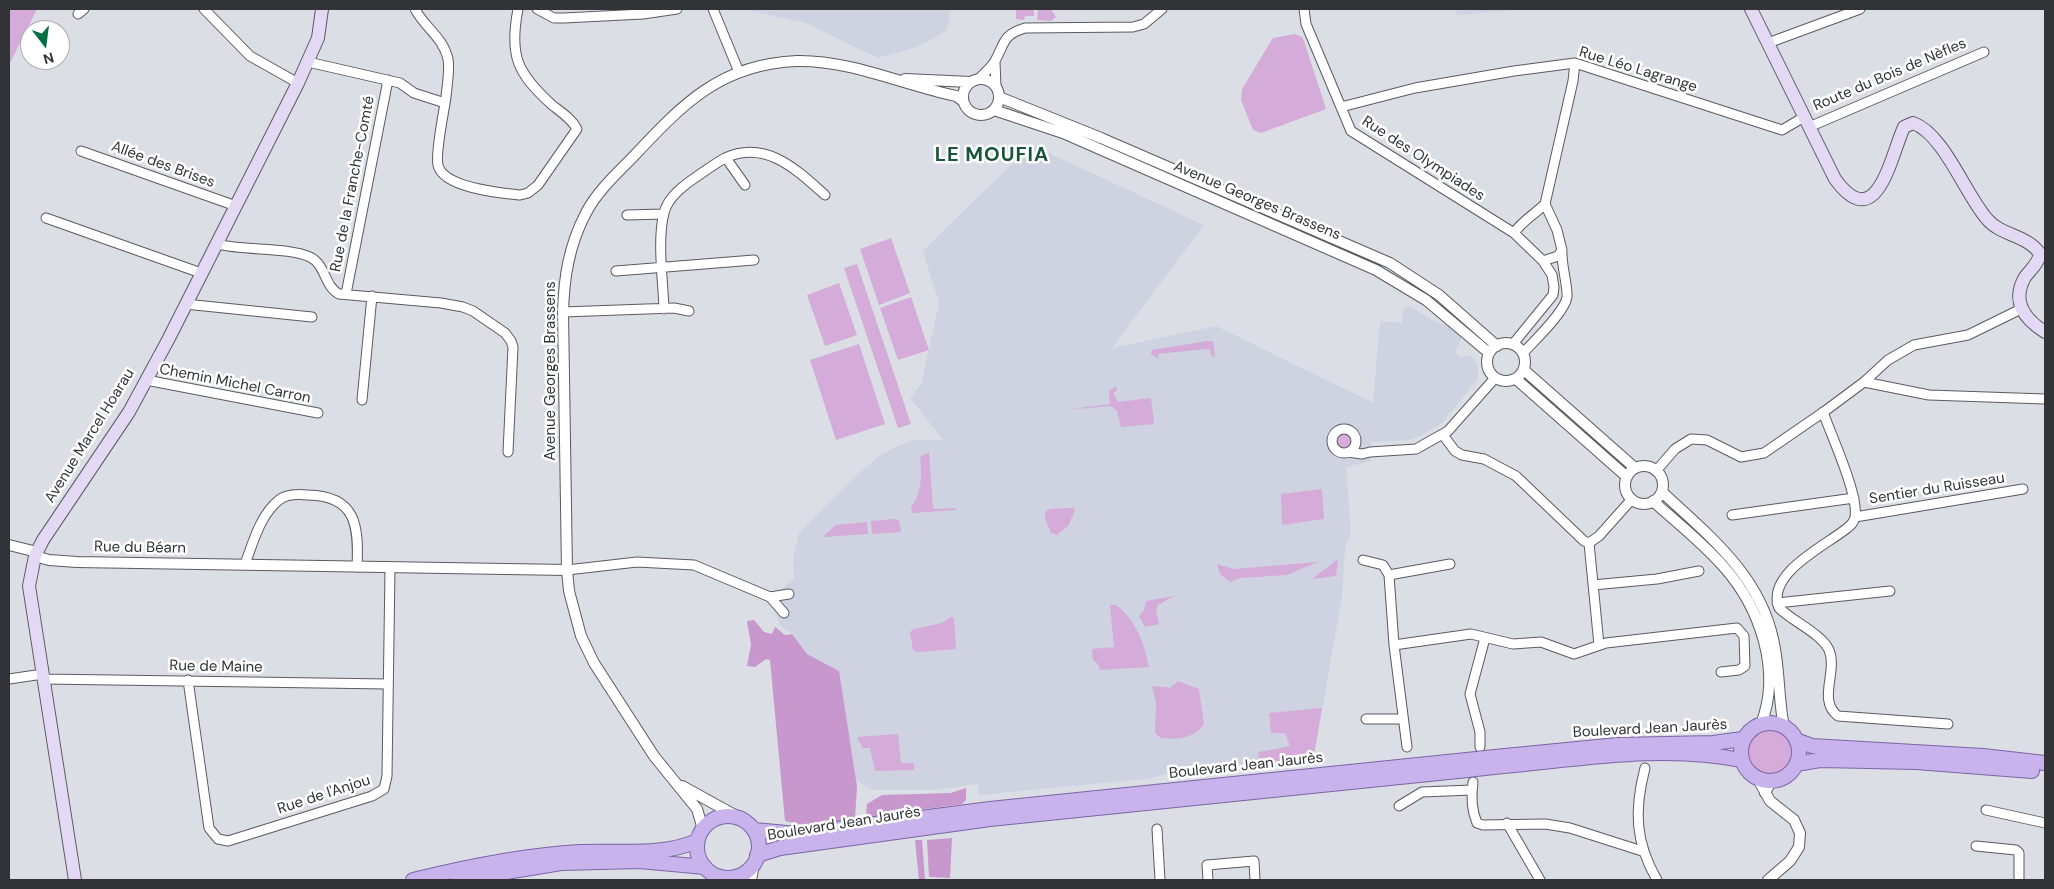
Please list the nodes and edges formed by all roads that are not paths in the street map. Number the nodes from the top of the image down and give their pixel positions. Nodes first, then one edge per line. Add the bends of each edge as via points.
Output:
1 (204, 9) edge
2 (322, 9) edge
3 (415, 9) edge
4 (518, 9) edge
5 (537, 9) edge
6 (677, 9) edge
7 (713, 9) edge
8 (1162, 9) edge
9 (1304, 9) edge
10 (1751, 9) edge
11 (1860, 9) edge
12 (1768, 43) junction
13 (1984, 52) dead end
14 (308, 62) junction
15 (995, 62) junction
16 (1575, 63) junction
17 (739, 72) junction
18 (892, 79) junction
19 (388, 80) junction
20 (975, 80) junction
21 (298, 83) junction
22 (998, 92) junction
23 (963, 101) junction
24 (445, 102) junction
25 (1341, 107) junction
26 (994, 110) junction
27 (1807, 122) junction
28 (81, 151) dead end
29 (726, 158) junction
30 (745, 185) dead end
31 (825, 195) dead end
32 (1545, 204) junction
33 (236, 206) junction
34 (663, 214) junction
35 (627, 215) dead end
36 (1534, 216) junction
37 (46, 218) dead end
38 (1553, 223) junction
39 (1514, 233) junction
40 (217, 244) junction
41 (1562, 250) junction
42 (2042, 250) edge
43 (754, 260) dead end
44 (1544, 260) junction
45 (663, 267) junction
46 (616, 271) dead end
47 (201, 273) junction
48 (346, 294) junction
49 (372, 296) junction
50 (185, 304) junction
51 (664, 308) junction
52 (2021, 309) junction
53 (689, 310) dead end
54 (563, 312) junction
55 (312, 317) dead end
56 (2045, 332) edge
57 (1513, 344) junction
58 (1493, 350) junction
59 (1524, 353) junction
60 (1524, 370) junction
61 (1495, 378) junction
62 (1516, 379) junction
63 (146, 380) junction
64 (1864, 382) junction
65 (2045, 399) edge
66 (362, 400) dead end
67 (1823, 412) junction
68 (318, 413) dead end
69 (1443, 435) junction
70 (1351, 449) dead end
71 (508, 452) dead end
72 (1635, 468) junction
73 (1656, 470) junction
74 (1627, 477) junction
75 (2023, 489) dead end
76 (1662, 492) junction
77 (1854, 498) junction
78 (1632, 500) junction
79 (1653, 501) junction
80 (1732, 515) dead end
81 (1855, 517) junction
82 (1589, 543) junction
83 (9, 545) edge
84 (36, 554) junction
85 (1362, 560) dead end
86 (245, 564) junction
87 (1450, 564) dead end
88 (356, 567) junction
89 (390, 568) junction
90 (567, 570) junction
91 (1699, 571) dead end
92 (1389, 575) junction
93 (1593, 585) junction
94 (1890, 591) dead end
95 (789, 594) dead end
96 (770, 597) junction
97 (1777, 603) junction
98 (784, 613) dead end
99 (1485, 638) junction
100 (1394, 645) junction
101 (1598, 645) junction
102 (1721, 672) dead end
103 (43, 676) junction
104 (9, 679) edge
105 (188, 680) junction
106 (388, 684) junction
107 (1366, 719) dead end
108 (1402, 719) junction
109 (1761, 724) junction
110 (1948, 724) dead end
111 (1784, 727) junction
112 (1744, 739) junction
113 (1796, 740) junction
114 (1407, 747) dead end
115 (1480, 747) dead end
116 (1742, 760) junction
117 (1504, 761) junction
118 (1984, 761) junction
119 (2045, 763) edge
120 (1796, 764) junction
121 (1458, 766) junction
122 (1645, 768) dead end
123 (2045, 772) edge
124 (673, 780) junction
125 (1765, 784) junction
126 (1399, 806) dead end
127 (1986, 810) dead end
128 (740, 818) junction
129 (1507, 823) junction
130 (2045, 823) edge
131 (1157, 828) dead end
132 (754, 830) junction
133 (700, 835) junction
134 (1976, 846) dead end
135 (1642, 851) junction
136 (756, 859) junction
137 (715, 874) edge
138 (1538, 879) edge
139 (76, 880) edge
140 (413, 880) edge
141 (458, 880) edge
142 (750, 880) edge
143 (1160, 880) edge
144 (1208, 880) edge
145 (1255, 880) edge
146 (1657, 880) edge
147 (1768, 880) edge
148 (2019, 880) edge

1 - 21 street via 250,56
2 - 14 main road, Avenue Marcel Hoarau via 318,38
3 - 24 street via 438,36 445,50 449,70
4 - 24 street via 513,46 516,60 540,94 577,130 534,190 520,195 504,193 458,184 447,178 437,159
5 - 6 street via 554,18 564,18
7 - 17 street
8 - 15 street via 1144,24 1133,27 1025,28 1011,32 1000,47
9 - 25 street, Rue des Olympiades via 1306,24
10 - 12 main road, Route du Bois de Nèfles
11 - 12 street
12 - 27 main road, Route du Bois de Nèfles
13 - 27 street, Route du Bois de Nèfles
14 - 19 street
14 - 21 main road, Avenue Marcel Hoarau
15 - 20 street
15 - 22 street
16 - 25 street, Rue Léo Lagrange via 1415,88
16 - 27 street, Rue Léo Lagrange via 1782,130
16 - 32 street
17 - 18 street, Avenue Georges Brassens via 771,64 823,62
17 - 54 street, Avenue Georges Brassens via 701,91 671,116 613,177 586,211 568,263
18 - 20 street, Avenue Georges Brassens
18 - 23 street, Avenue Georges Brassens via 956,96
19 - 24 street via 400,83 421,96
19 - 48 street, Rue de la Franche-Comté
20 - 22 street via 988,80
20 - 23 street via 962,95
21 - 33 main road, Avenue Marcel Hoarau
22 - 26 street via 998,104
22 - 58 street, Avenue Georges Brassens via 1390,263 1439,295 1486,337
23 - 26 street via 970,112 978,115
25 - 39 street, Rue des Olympiades via 1351,131
26 - 58 street, Avenue Georges Brassens via 1063,134 1376,270 1426,300
27 - 42 main road, Route du Bois de Nèfles via 1835,180 1846,194 1859,199 1873,196 1881,187 1904,126 1913,123 1923,127 1986,219 1997,229
28 - 33 street, Allée des Brises
29 - 30 street
29 - 31 street via 760,153 781,159
29 - 34 street via 689,181 673,196
32 - 36 street
32 - 38 street
33 - 40 main road, Avenue Marcel Hoarau
34 - 35 street
34 - 45 street
36 - 38 street
36 - 39 street via 1518,226
37 - 47 street
38 - 41 street
39 - 44 street, Rue des Olympiades
40 - 47 main road, Avenue Marcel Hoarau
40 - 48 street via 234,249 309,256 322,268 335,292
41 - 44 street via 1558,256
41 - 59 street via 1567,297 1563,307
42 - 52 main road, Route du Bois de Nèfles via 2038,262 2019,289
43 - 45 street
44 - 57 street via 1552,275 1553,295
45 - 46 street
45 - 51 street
47 - 50 main road, Avenue Marcel Hoarau
48 - 49 street
49 - 66 street
49 - 71 street via 463,307 482,316 508,336 512,347
50 - 55 street
50 - 63 main road, Avenue Marcel Hoarau
51 - 53 street
51 - 54 street
52 - 56 main road via 2032,324
52 - 64 street via 1968,335 1914,345 1888,360
54 - 90 street, Avenue Georges Brassens
57 - 58 street
57 - 59 street
58 - 61 street via 1487,364
59 - 60 street
60 - 62 street
60 - 72 street
61 - 62 street via 1506,382
61 - 69 street
62 - 74 street
63 - 68 street, Chemin Michel Carron
63 - 84 main road, Avenue Marcel Hoarau
64 - 65 street via 1929,395
64 - 67 street
67 - 73 street via 1764,453 1741,457 1707,440 1691,439 1675,449
67 - 77 street
69 - 70 street via 1416,449 1362,454
69 - 82 street via 1462,455 1484,459 1516,476
72 - 73 street via 1646,466
72 - 74 street
73 - 76 street via 1662,480
74 - 78 street via 1625,489
75 - 81 street, Sentier du Ruisseau
76 - 79 street
76 - 111 street via 1730,555 1755,592 1776,654
77 - 80 street
77 - 81 street
78 - 79 street via 1642,504
78 - 82 street
79 - 109 street via 1723,565 1752,607 1768,664 1769,699
81 - 97 street via 1853,524 1786,573 1776,590
82 - 93 street
83 - 84 street, Rue du Béarn
84 - 86 street, Rue du Béarn via 49,560 77,562
84 - 103 main road, Avenue Marcel Hoarau via 29,586
85 - 92 street via 1383,565
86 - 88 street, Rue du Béarn
86 - 88 street via 267,512 280,499 306,495 326,496 347,506 353,518
87 - 92 street
88 - 89 street, Rue du Béarn
89 - 90 street, Rue du Béarn
89 - 106 street, Rue de l'Anjou
90 - 96 street via 637,562 694,565
90 - 124 street, Avenue Georges Brassens via 569,591 582,636 594,663
91 - 93 street
92 - 100 street
93 - 101 street
94 - 97 street
95 - 96 street
96 - 98 street
97 - 110 street via 1787,616 1829,649 1829,703 1838,716
99 - 100 street via 1471,634
99 - 101 street via 1513,644 1541,642 1574,654
99 - 115 street via 1470,694 1480,732
100 - 108 street
101 - 102 street via 1737,628 1744,636 1745,666
103 - 104 street, Rue de Maine
103 - 105 street, Rue de Maine
103 - 139 main road, Avenue Marcel Hoarau
105 - 106 street, Rue de Maine
105 - 106 street, Rue de l'Anjou via 209,828 218,838 228,841 372,796 384,789 387,776
107 - 108 street
108 - 114 street
109 - 111 main road
109 - 112 main road via 1748,732
111 - 113 main road
112 - 116 main road
112 - 117 main road, Boulevard Jean Jaurès via 1713,743 1618,745
113 - 118 main road via 1812,746
113 - 120 main road via 1799,748
116 - 117 main road, Boulevard Jean Jaurès via 1709,755 1643,754
116 - 125 main road via 1745,768
117 - 121 main road, Boulevard Jean Jaurès, bridge
118 - 119 main road
118 - 120 main road via 1820,760
118 - 123 main road
120 - 125 main road via 1786,776
121 - 132 main road, Boulevard Jean Jaurès via 990,809 798,834
121 - 136 main road, Boulevard Jean Jaurès via 990,819 780,848
122 - 135 street via 1638,809
124 - 128 street, Avenue Georges Brassens
124 - 133 street, Avenue Georges Brassens via 696,809
125 - 147 street via 1770,801 1794,820 1800,833 1799,847 1790,861
126 - 129 street via 1422,792 1473,786 1473,814 1477,822 1490,826
127 - 130 street
128 - 132 main road, Boulevard Jean Jaurès
128 - 133 main road via 719,817
129 - 135 street via 1570,828
129 - 138 street
131 - 143 street
132 - 136 main road, Boulevard Jean Jaurès
133 - 137 main road via 697,851
133 - 140 main road via 674,850 578,852
134 - 148 street via 2016,850 2019,853
135 - 146 street
136 - 137 main road, Boulevard Jean Jaurès via 740,875 723,877
136 - 142 street
137 - 141 main road, Boulevard Jean Jaurès via 640,861 561,863
144 - 145 street via 1207,865 1254,861

